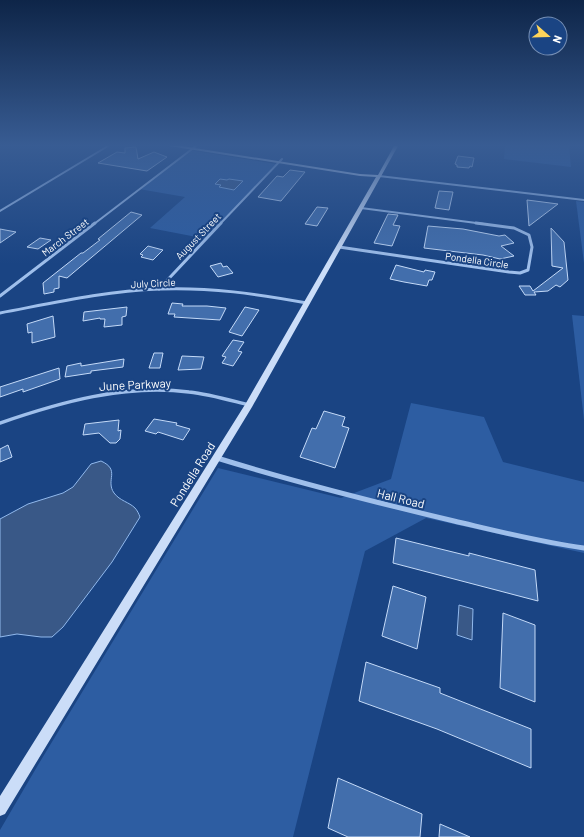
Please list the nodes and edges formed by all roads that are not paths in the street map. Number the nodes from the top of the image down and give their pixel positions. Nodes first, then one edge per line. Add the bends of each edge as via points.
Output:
1 (43, 185) edge
2 (147, 185) edge
3 (257, 185) edge
4 (374, 185) edge
5 (456, 185) edge
6 (584, 200) edge
7 (361, 208) junction
8 (0, 211) edge
9 (339, 247) junction
10 (159, 289) junction
11 (0, 296) edge
12 (307, 303) junction
13 (0, 314) edge
14 (249, 405) junction
15 (0, 423) edge
16 (216, 458) junction
17 (584, 548) edge
18 (0, 809) edge

1 - 8 street
2 - 11 street, March Street
3 - 10 street, August Street
4 - 7 main road, Pondella Road
5 - 6 street
7 - 9 main road, Pondella Road
7 - 9 street, Pondella Circle via 522,230 531,239 530,265 528,270 520,273 509,272
9 - 12 main road, Pondella Road
10 - 12 street, July Circle via 244,292
10 - 13 street, July Circle via 63,301
12 - 14 main road, Pondella Road
14 - 15 street, June Parkway via 189,392 122,392 51,406
14 - 16 main road, Pondella Road
16 - 17 street, Hall Road via 382,504 551,543
16 - 18 main road, Pondella Road

